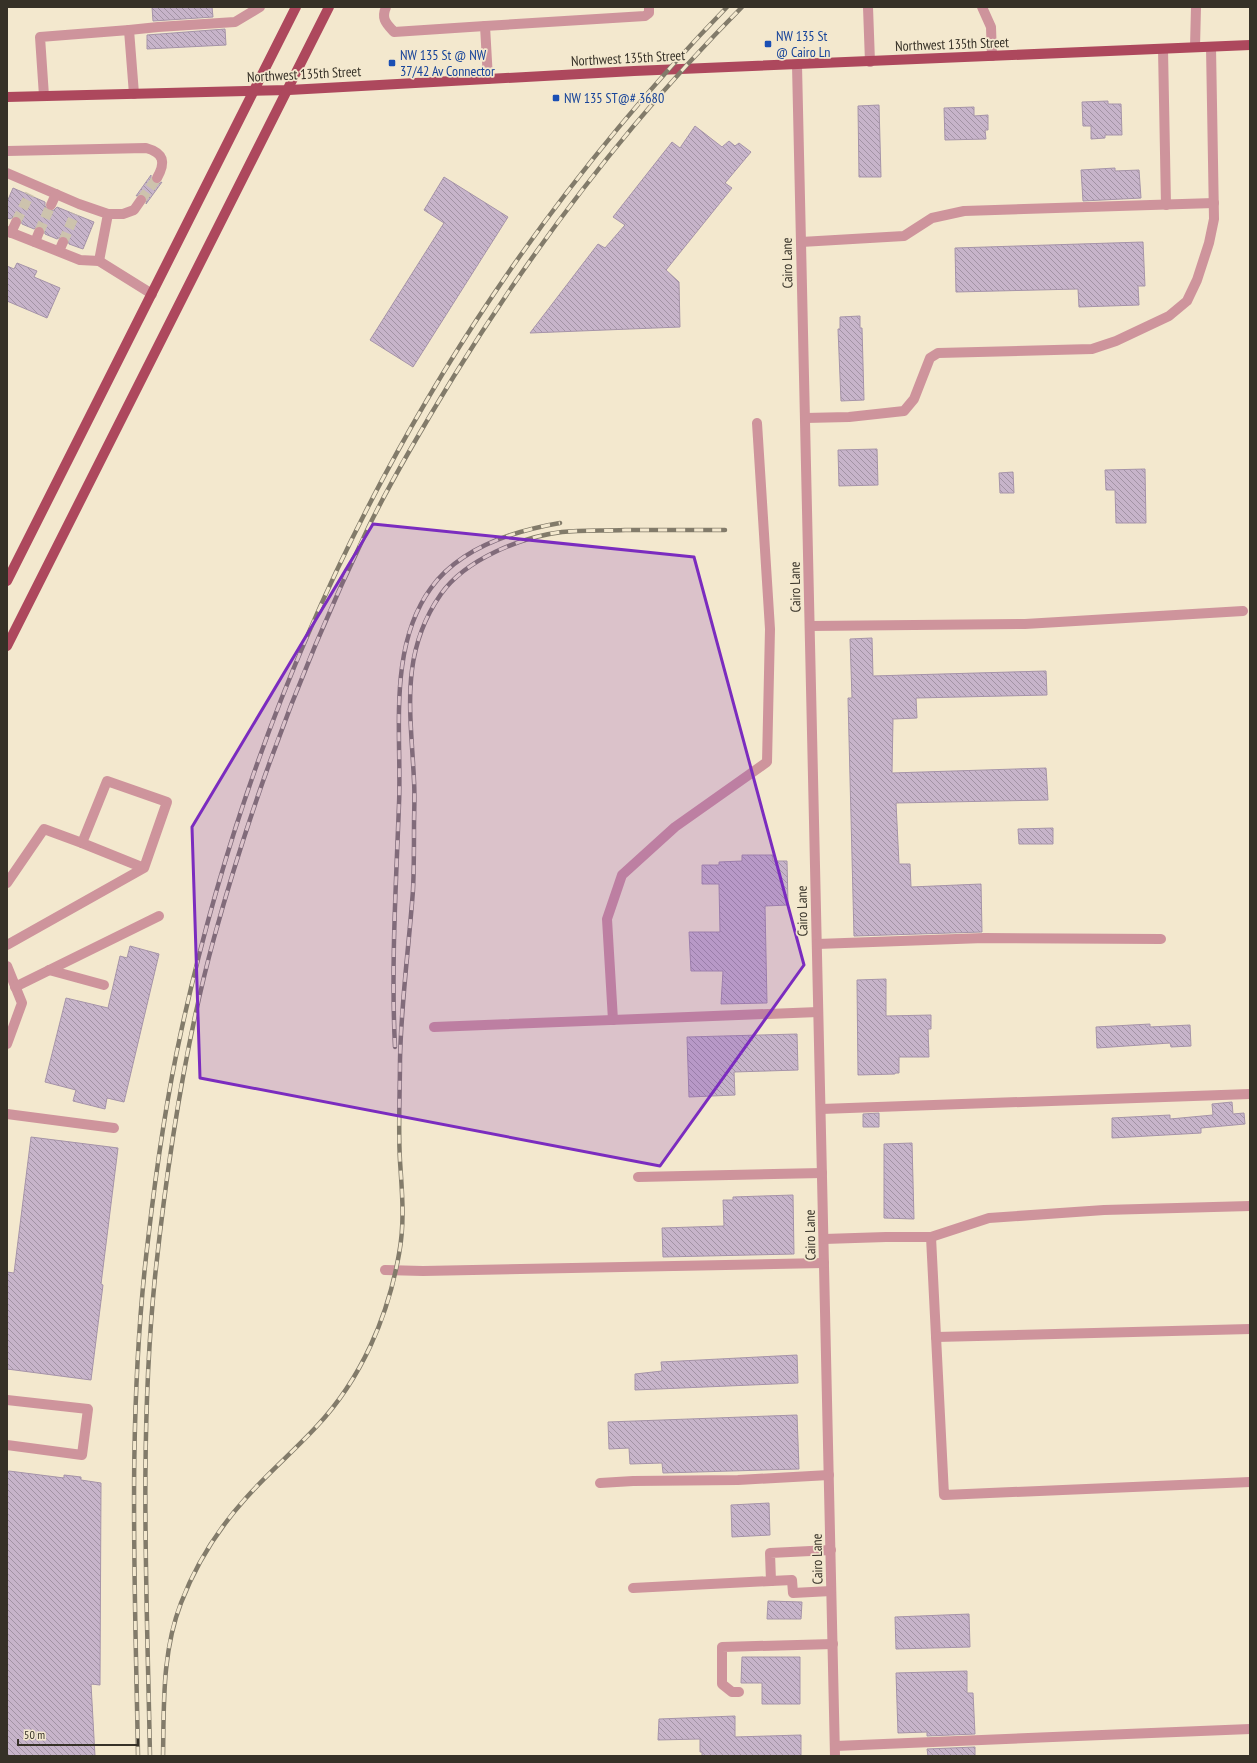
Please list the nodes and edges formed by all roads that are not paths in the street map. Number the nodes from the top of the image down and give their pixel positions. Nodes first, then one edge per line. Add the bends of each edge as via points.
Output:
1 (260, 7) edge
2 (296, 7) edge
3 (329, 7) edge
4 (386, 7) edge
5 (649, 7) edge
6 (868, 7) edge
7 (982, 7) edge
8 (1196, 7) edge
9 (485, 26) junction
10 (129, 30) junction
11 (1250, 45) edge
12 (1195, 47) junction
13 (1211, 47) junction
14 (1162, 49) junction
15 (992, 56) junction
16 (870, 62) junction
17 (797, 65) junction
18 (488, 79) junction
19 (289, 90) junction
20 (254, 91) junction
21 (134, 94) junction
22 (44, 96) junction
23 (7, 97) edge
24 (7, 151) edge
25 (7, 173) edge
26 (157, 178) tunnel mouth
27 (34, 185) junction
28 (30, 194) tunnel mouth
29 (56, 194) junction
30 (141, 200) tunnel mouth
31 (1214, 203) junction
32 (51, 204) tunnel mouth
33 (79, 204) junction
34 (1166, 204) junction
35 (75, 214) tunnel mouth
36 (108, 214) junction
37 (16, 222) tunnel mouth
38 (9, 232) edge
39 (39, 232) tunnel mouth
40 (35, 242) junction
41 (801, 242) junction
42 (99, 261) junction
43 (152, 294) junction
44 (805, 418) junction
45 (757, 423) dead end
46 (7, 581) edge
47 (1243, 611) dead end
48 (810, 626) junction
49 (7, 646) edge
50 (82, 843) junction
51 (144, 868) junction
52 (7, 883) edge
53 (159, 916) dead end
54 (1161, 939) dead end
55 (817, 944) junction
56 (7, 945) edge
57 (7, 966) edge
58 (49, 970) junction
59 (104, 985) dead end
60 (15, 987) junction
61 (818, 1012) junction
62 (613, 1020) junction
63 (434, 1027) dead end
64 (7, 1044) edge
65 (1250, 1094) edge
66 (821, 1109) junction
67 (7, 1114) edge
68 (114, 1128) dead end
69 (822, 1173) junction
70 (638, 1177) dead end
71 (1250, 1206) edge
72 (931, 1237) junction
73 (824, 1239) junction
74 (824, 1263) junction
75 (385, 1270) dead end
76 (1250, 1329) edge
77 (936, 1338) junction
78 (7, 1400) edge
79 (7, 1445) edge
80 (829, 1475) junction
81 (1250, 1482) edge
82 (600, 1484) dead end
83 (831, 1550) junction
84 (770, 1581) junction
85 (634, 1588) dead end
86 (831, 1591) junction
87 (833, 1644) junction
88 (739, 1692) dead end
89 (1250, 1729) edge
90 (835, 1751) edge

1 - 10 street via 234,22
2 - 20 main road
3 - 19 main road
4 - 9 street via 384,21 394,32
5 - 9 street via 649,13 645,16
6 - 16 street
7 - 15 street via 991,27
8 - 12 street
9 - 18 street
10 - 21 street
10 - 22 street via 40,37
11 - 13 main road, Northwest 135th Street
12 - 13 main road, Northwest 135th Street
12 - 14 main road, Northwest 135th Street
13 - 31 street
14 - 15 main road, Northwest 135th Street
14 - 34 street
15 - 16 main road, Northwest 135th Street
16 - 17 main road, Northwest 135th Street
17 - 18 main road, Northwest 135th Street
17 - 41 street, Cairo Lane
18 - 19 main road, Northwest 135th Street
19 - 20 main road, Northwest 135th Street
19 - 49 main road
20 - 21 main road, Northwest 135th Street
20 - 43 main road
21 - 22 main road, Northwest 135th Street
22 - 23 main road, Northwest 135th Street
24 - 26 street via 146,148 156,151 161,157 161,170
25 - 27 street
27 - 28 street
27 - 29 street
29 - 32 street
29 - 33 street
30 - 36 street via 134,210 122,214
31 - 34 street
31 - 44 street via 1213,228 1197,280 1187,301 1169,316 1116,341 1092,349 938,353 930,358 914,399 904,410 849,417
33 - 35 street
33 - 36 street
34 - 41 street via 964,212 932,218 904,236
36 - 42 street
37 - 38 street
38 - 40 street
39 - 40 street
40 - 42 street via 61,247 80,260
41 - 44 street, Cairo Lane
42 - 43 street
43 - 46 main road
44 - 48 street, Cairo Lane
45 - 62 street via 770,628 767,762 676,827 622,875 607,919
47 - 48 street via 1025,624
48 - 55 street, Cairo Lane
50 - 51 street
50 - 51 street via 107,781 167,802
50 - 52 street via 44,829
51 - 56 street
53 - 58 street
54 - 55 street via 984,938
55 - 61 street, Cairo Lane
57 - 60 street
58 - 59 street
58 - 60 street
60 - 64 street via 22,1003
61 - 62 street
61 - 66 street, Cairo Lane
62 - 63 street
65 - 66 street
66 - 69 street, Cairo Lane
67 - 68 street
69 - 70 street
69 - 73 street, Cairo Lane
71 - 72 street via 1104,1210 990,1218
72 - 73 street
72 - 77 street
73 - 74 street, Cairo Lane
74 - 75 street
74 - 80 street, Cairo Lane
76 - 77 street
77 - 81 street via 944,1495
78 - 79 street via 88,1409 82,1455
80 - 82 street via 738,1480 633,1480
80 - 83 street, Cairo Lane
83 - 84 street via 770,1553
83 - 86 street, Cairo Lane
84 - 85 street
84 - 86 street via 792,1580 793,1593
86 - 87 street, Cairo Lane
87 - 88 street via 722,1647 722,1684 732,1692
87 - 90 street, Cairo Lane
89 - 90 street

